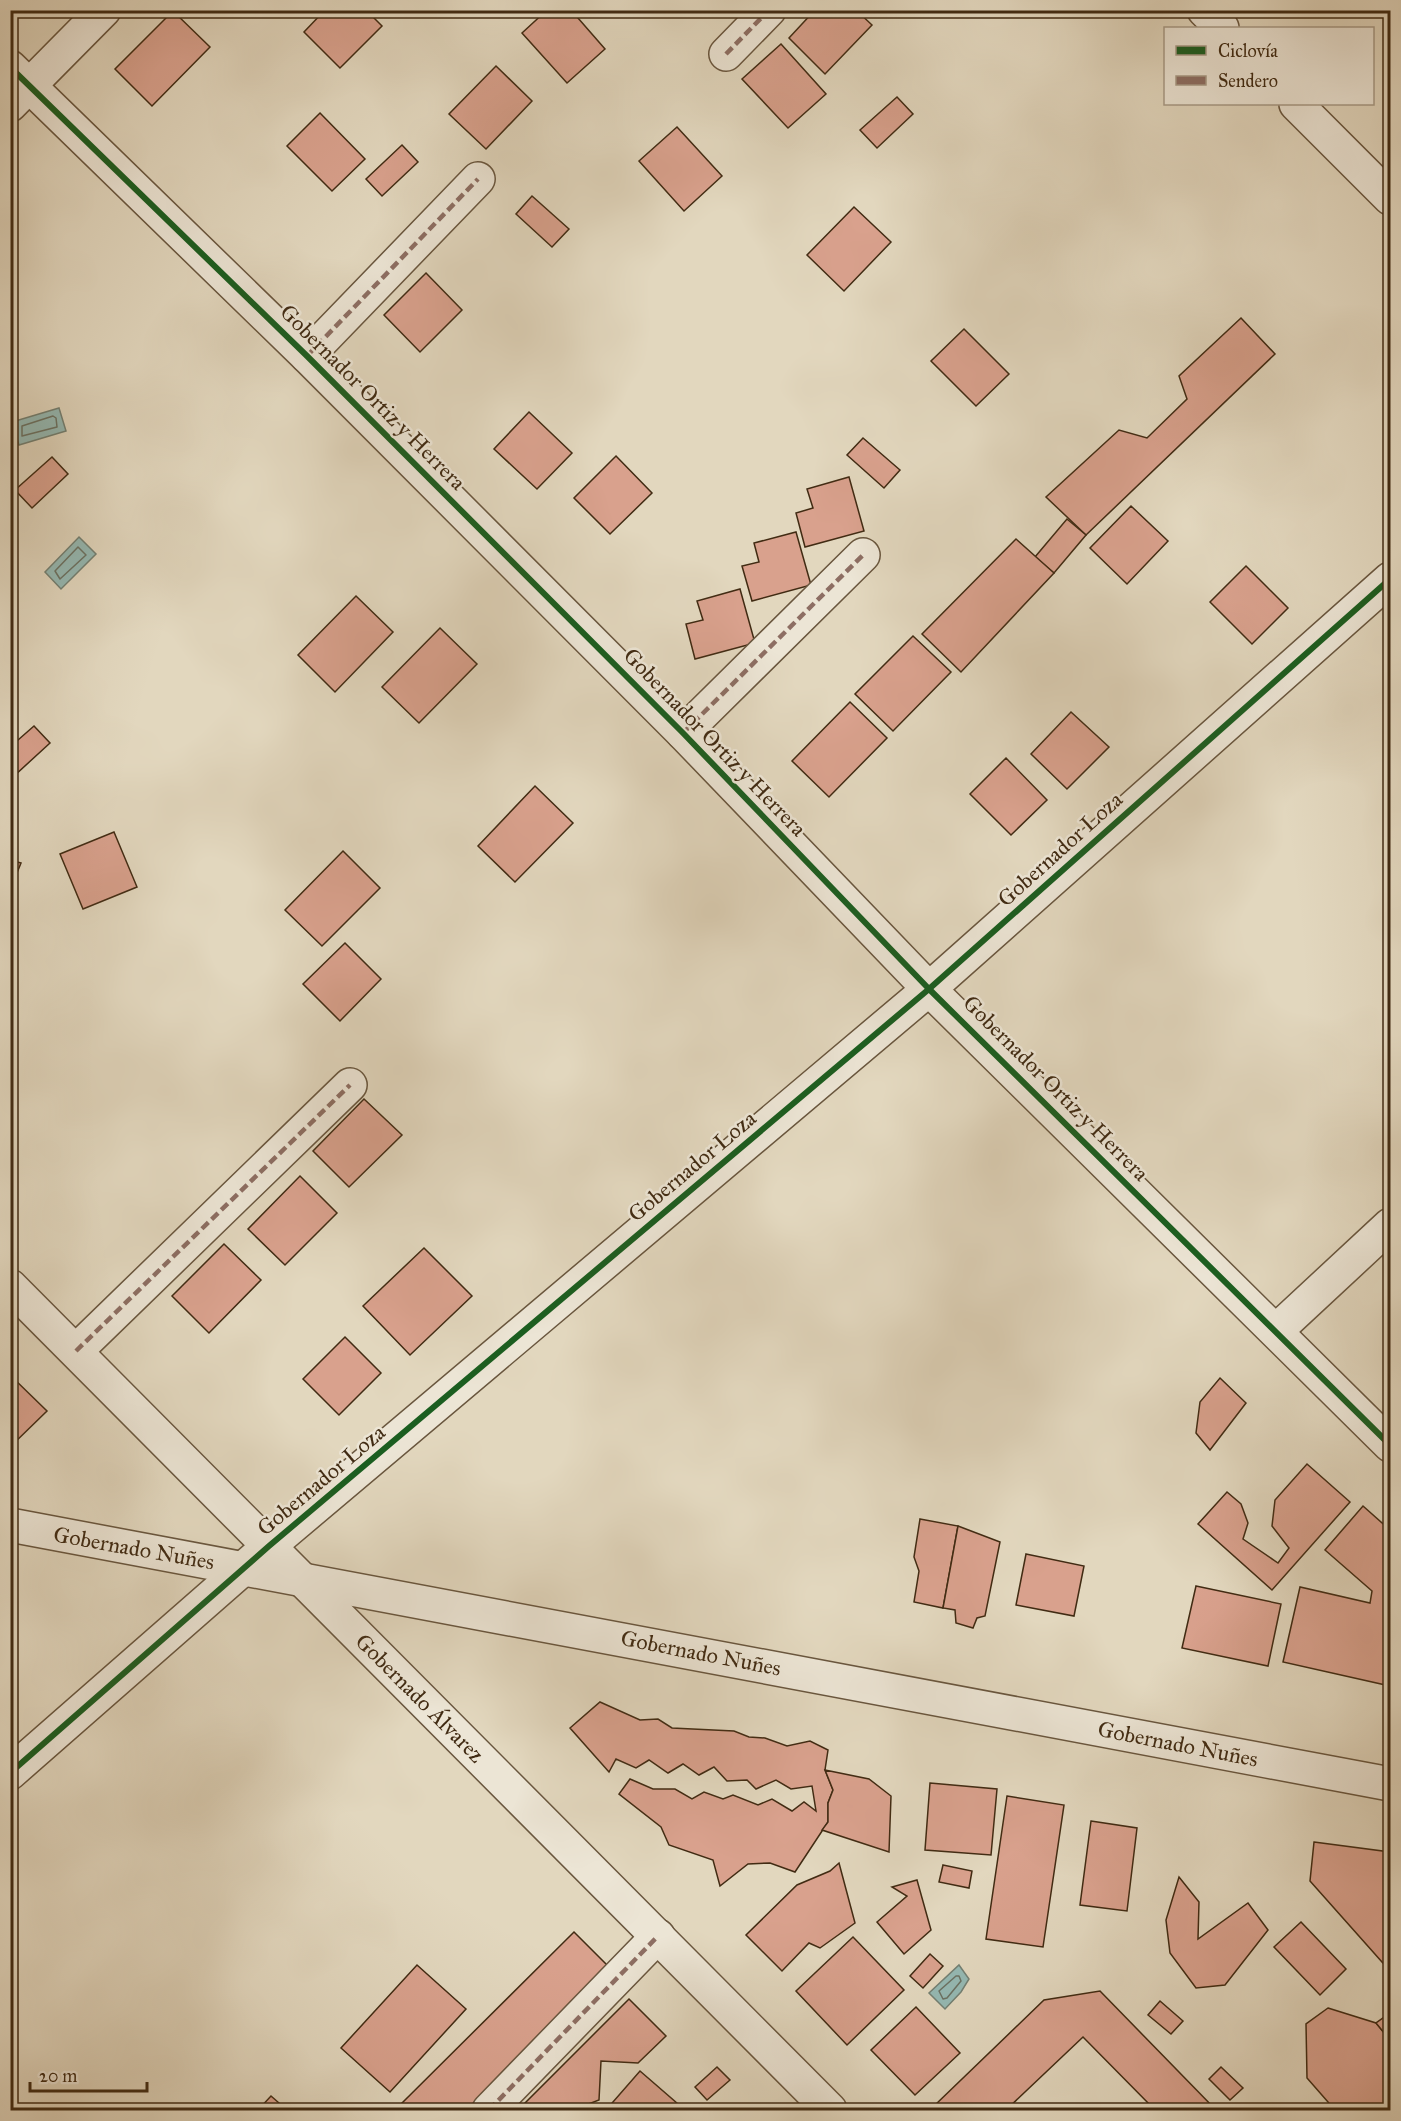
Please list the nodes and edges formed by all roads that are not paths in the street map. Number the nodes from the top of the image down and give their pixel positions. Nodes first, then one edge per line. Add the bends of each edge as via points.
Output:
1 (104, 10) edge
2 (769, 10) edge
3 (1204, 10) edge
4 (1221, 27) edge
5 (726, 54) dead end
6 (17, 86) edge
7 (1297, 105) edge
8 (478, 179) dead end
9 (1390, 198) edge
10 (308, 356) junction
11 (863, 555) dead end
12 (1390, 579) edge
13 (683, 733) junction
14 (930, 988) junction
15 (350, 1085) dead end
16 (1390, 1225) edge
17 (10, 1286) edge
18 (1276, 1331) junction
19 (76, 1352) junction
20 (1390, 1445) edge
21 (10, 1525) edge
22 (269, 1546) junction
23 (246, 1568) junction
24 (301, 1578) junction
25 (10, 1773) edge
26 (1390, 1784) edge
27 (658, 1936) junction
28 (489, 2110) edge
29 (830, 2110) edge

1 - 6 street
2 - 5 street
3 - 4 street
6 - 10 street, Gobernador Ortiz y Herrera
7 - 9 street
8 - 10 street
10 - 13 street, Gobernador Ortiz y Herrera
11 - 13 street
12 - 14 street, Gobernador Loza
13 - 14 street, Gobernador Ortiz y Herrera
14 - 18 street, Gobernador Ortiz y Herrera
14 - 22 street, Gobernador Loza
15 - 19 street
16 - 18 street
17 - 19 street, Gobernado Álvarez
18 - 20 street, Gobernador Ortiz y Herrera
19 - 22 street, Gobernado Álvarez
21 - 23 street, Gobernado Nuñes
22 - 23 street, Gobernador Loza
22 - 24 street, Gobernado Álvarez
23 - 24 street, Gobernado Nuñes
23 - 25 street, Gobernador Loza
24 - 26 street, Gobernado Nuñes
24 - 27 street, Gobernado Álvarez
27 - 28 street
27 - 29 street, Gobernado Álvarez

